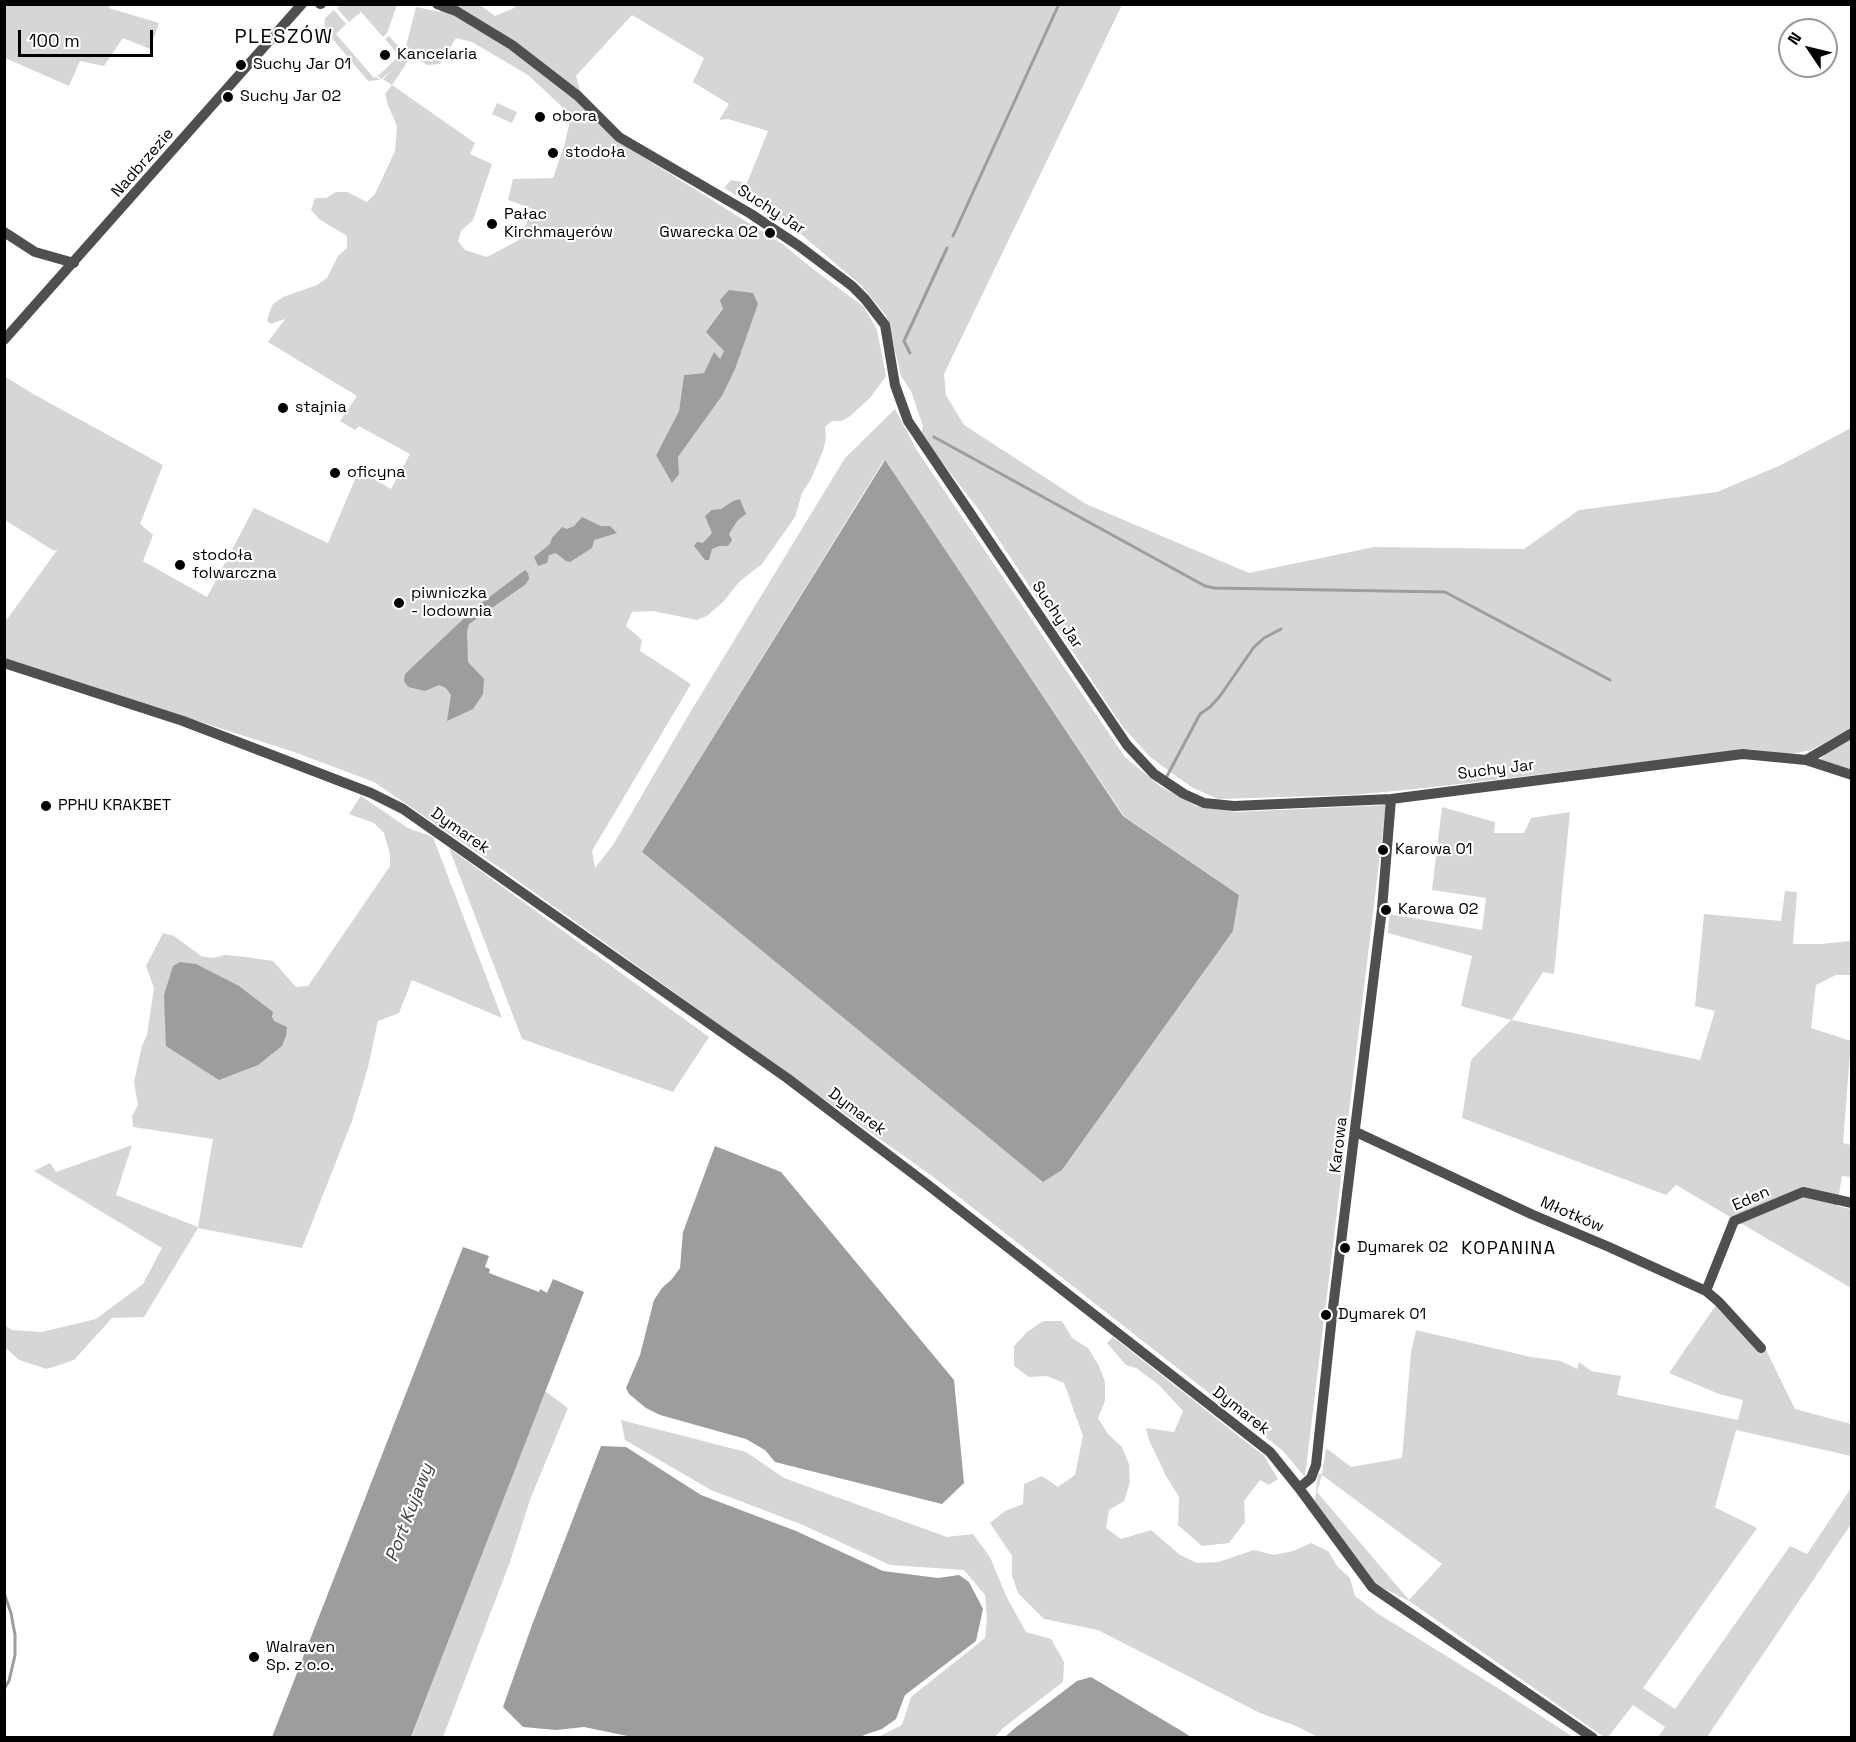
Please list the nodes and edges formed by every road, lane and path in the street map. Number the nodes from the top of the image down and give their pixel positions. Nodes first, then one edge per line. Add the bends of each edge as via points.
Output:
1 (302, 4) edge
2 (437, 4) edge
3 (4, 232) edge
4 (74, 263) junction
5 (4, 340) edge
6 (4, 663) edge
7 (1851, 733) edge
8 (1806, 760) junction
9 (1851, 775) edge
10 (1391, 799) junction
11 (1356, 1132) junction
12 (1851, 1203) edge
13 (1706, 1291) junction
14 (1761, 1348) dead end
15 (1299, 1488) junction
16 (1593, 1737) edge

1 - 4 street, Nadbrzezie
2 - 10 street, Suchy Jar via 456,10 512,45 578,96 619,137 751,214 799,246 865,299 885,325 895,385 908,421 1127,745 1154,774 1194,799 1218,805
3 - 4 street via 35,252
4 - 5 street, Nadbrzezie
6 - 15 street, Dymarek via 183,721 403,809 788,1078 893,1157 1270,1452
7 - 8 street
8 - 9 street, Suchy Jar
8 - 10 street, Suchy Jar via 1743,754
10 - 11 street, Karowa via 1383,909
11 - 13 street, Młotków
11 - 15 street, Karowa via 1315,1471
12 - 13 street, Eden via 1803,1192 1734,1221
13 - 14 street, Młotków
15 - 16 street, Dymarek via 1372,1587

